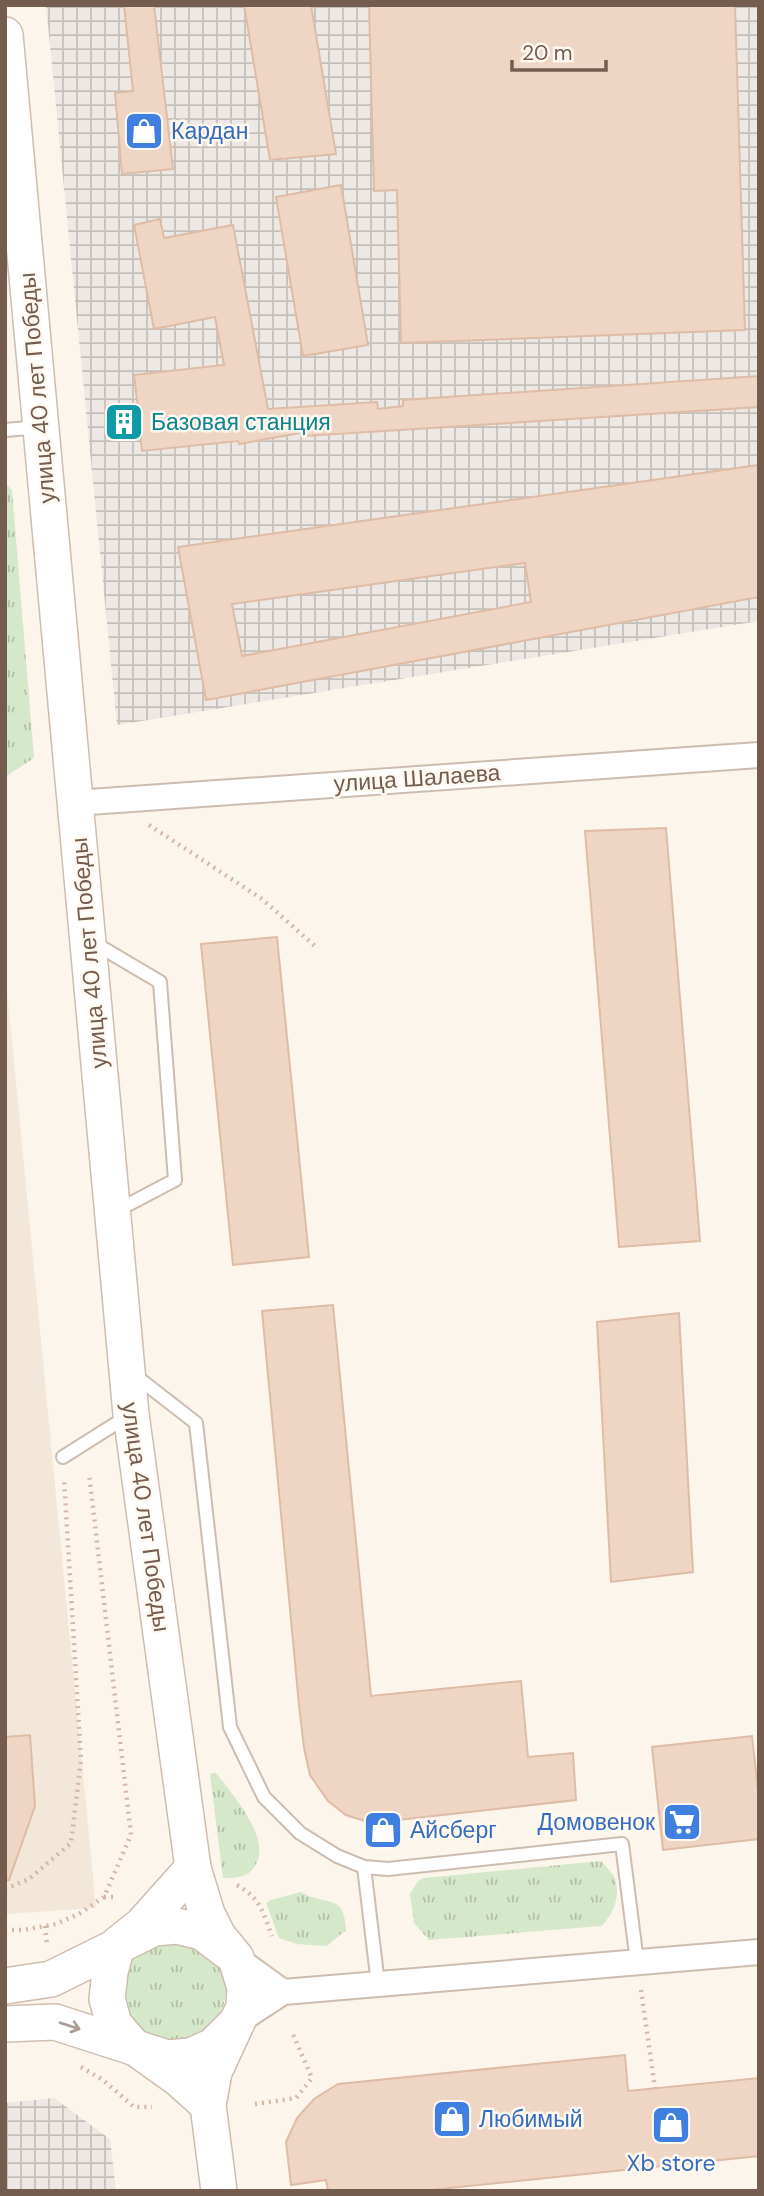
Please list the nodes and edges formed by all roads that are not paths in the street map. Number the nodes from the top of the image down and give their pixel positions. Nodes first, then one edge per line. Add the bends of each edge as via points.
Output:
1 (5, 35) edge
2 (41, 427) junction
3 (5, 430) edge
4 (759, 755) edge
5 (75, 803) junction
6 (88, 940) junction
7 (113, 1213) junction
8 (127, 1370) junction
9 (131, 1414) junction
10 (63, 1457) road end
11 (193, 1867) junction
12 (363, 1867) junction
13 (117, 1945) junction
14 (759, 1952) edge
15 (236, 1958) junction
16 (637, 1962) junction
17 (378, 1984) junction
18 (5, 1986) edge
19 (283, 1992) junction
20 (237, 2022) junction
21 (5, 2024) edge
22 (133, 2046) junction
23 (208, 2105) junction
24 (219, 2191) edge

1 - 2 main road, улица 40 лет Победы
2 - 3 lane
2 - 5 main road, улица 40 лет Победы
4 - 5 street, улица Шалаева
5 - 6 main road, улица 40 лет Победы
6 - 7 main road, улица 40 лет Победы
6 - 7 lane via 160,982 175,1180
7 - 8 main road, улица 40 лет Победы
8 - 9 main road, улица 40 лет Победы
8 - 12 lane via 196,1423 230,1727 264,1797 300,1833
9 - 10 lane
9 - 11 main road, улица 40 лет Победы
11 - 13 main road via 142,1926
11 - 15 main road, улица 40 лет Победы via 207,1914
12 - 16 lane via 388,1869 622,1844
12 - 17 lane
13 - 15 main road via 154,1928 177,1926 202,1932
13 - 18 main road via 51,1979
13 - 22 main road via 107,1999 114,2024
14 - 16 street
15 - 19 street
15 - 20 main road via 245,1988
16 - 17 street
17 - 19 street
19 - 20 street
20 - 22 main road via 213,2046 191,2056 167,2058
20 - 23 main road via 214,2072
21 -> 22 main road via 55,2022
22 - 23 main road
23 - 24 main road

